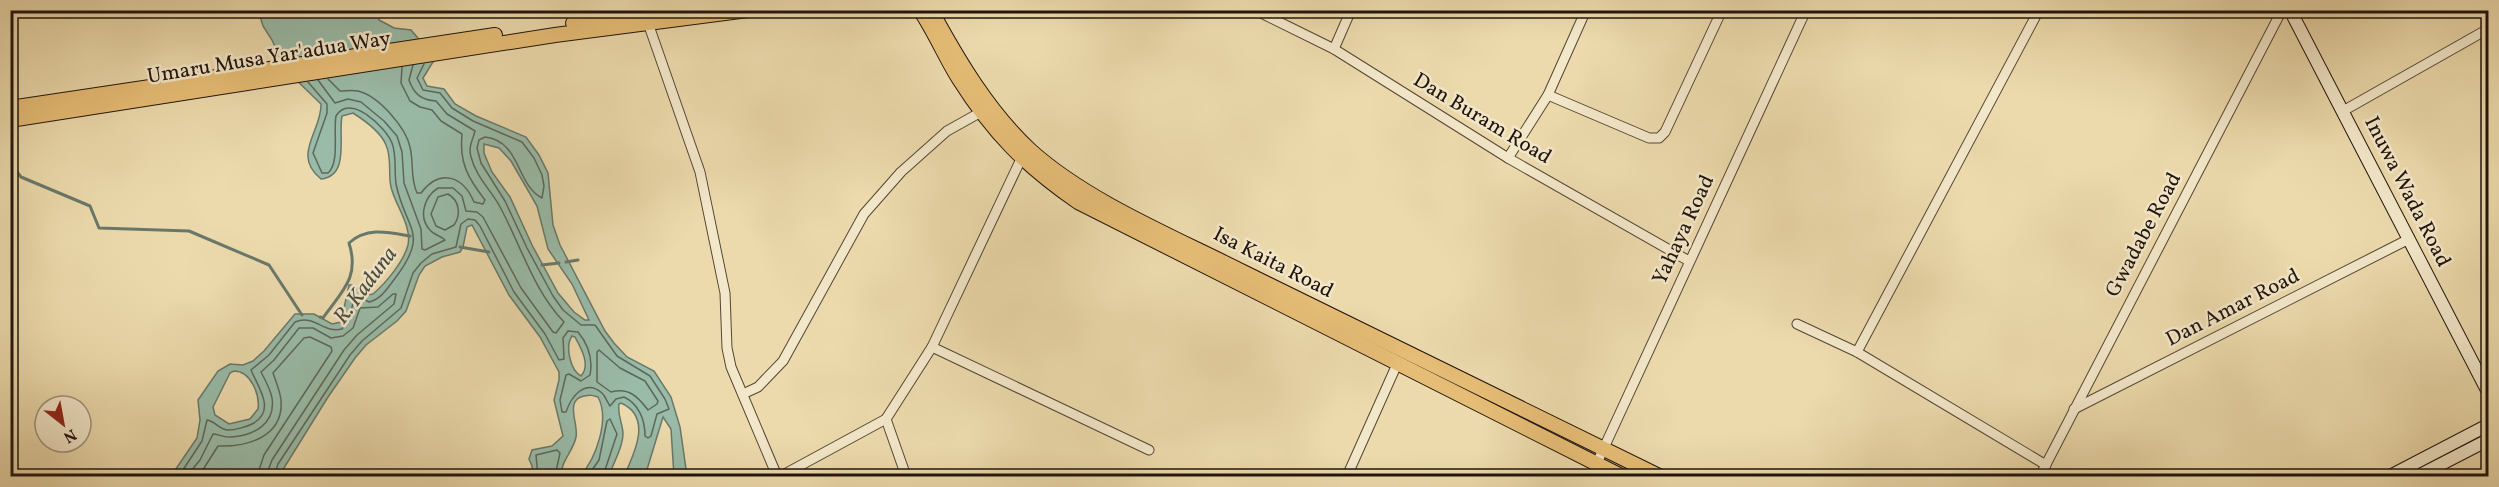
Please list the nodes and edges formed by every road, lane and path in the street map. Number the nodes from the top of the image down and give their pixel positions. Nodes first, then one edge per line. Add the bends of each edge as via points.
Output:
1 (660, 10) edge
2 (748, 10) edge
3 (920, 10) edge
4 (1255, 10) edge
5 (1351, 10) edge
6 (1586, 10) edge
7 (1722, 10) edge
8 (1806, 10) edge
9 (2039, 10) edge
10 (2282, 10) edge
11 (2290, 10) edge
12 (937, 12) edge
13 (648, 23) junction
14 (2488, 29) edge
15 (554, 30) junction
16 (1334, 49) junction
17 (234, 79) junction
18 (1548, 95) junction
19 (10, 108) edge
20 (2343, 111) junction
21 (981, 112) junction
22 (10, 120) edge
23 (1508, 158) junction
24 (1021, 159) junction
25 (1137, 225) junction
26 (2409, 239) junction
27 (1689, 261) junction
28 (1797, 324) dead end
29 (932, 347) junction
30 (1857, 352) junction
31 (1398, 362) junction
32 (2488, 392) edge
33 (743, 394) junction
34 (2073, 409) junction
35 (886, 419) junction
36 (2488, 425) edge
37 (2488, 440) edge
38 (1604, 449) junction
39 (1149, 450) dead end
40 (1596, 465) junction
41 (2046, 465) junction
42 (779, 477) edge
43 (906, 477) edge
44 (1347, 477) edge
45 (1621, 477) edge
46 (1659, 477) edge
47 (2040, 477) edge
48 (2390, 477) edge
49 (2418, 477) edge

1 - 15 main road, Umaru Musa Yar'adua Way
2 - 13 main road, Umaru Musa Yar'adua Way
3 - 21 main road, Isa Kaita Road
4 - 16 street, Dan Buram Road
5 - 16 street
6 - 18 street
7 - 18 street via 1659,138 1649,138
8 - 27 street, Yahaya Road
9 - 30 street
10 - 34 street, Gwadabe Road
11 - 20 street, Inuwa Wada Road
12 - 25 main road, Isa Kaita Road via 991,106 1024,144 1055,170
13 - 15 main road, Umaru Musa Yar'adua Way
13 - 33 street via 700,172 725,292 727,348
14 - 20 street
15 - 17 main road, Umaru Musa Yar'adua Way
16 - 23 street, Dan Buram Road
17 - 19 main road, Umaru Musa Yar'adua Way
17 - 22 main road, Umaru Musa Yar'adua Way
18 - 23 street
20 - 26 street, Inuwa Wada Road
21 - 24 main road, Isa Kaita Road
21 - 33 street via 947,131 901,172 864,214 783,361 758,387
23 - 27 street, Dan Buram Road
24 - 25 main road, Isa Kaita Road via 1078,202
24 - 29 street
25 - 31 main road, Isa Kaita Road
25 - 38 main road, Isa Kaita Road
26 - 32 street, Inuwa Wada Road
26 - 34 street, Dan Amar Road
27 - 38 street, Yahaya Road
28 - 30 street
29 - 35 street
29 - 39 street
30 - 41 street
31 - 40 main road, Isa Kaita Road
31 - 44 street
33 - 42 street
34 - 41 street, Gwadabe Road
35 - 42 street
35 - 43 street
36 - 48 street
37 - 49 street
38 - 40 street, Yahaya Road
38 - 46 main road, Isa Kaita Road
40 - 45 main road, Isa Kaita Road
41 - 47 street, Gwadabe Road

